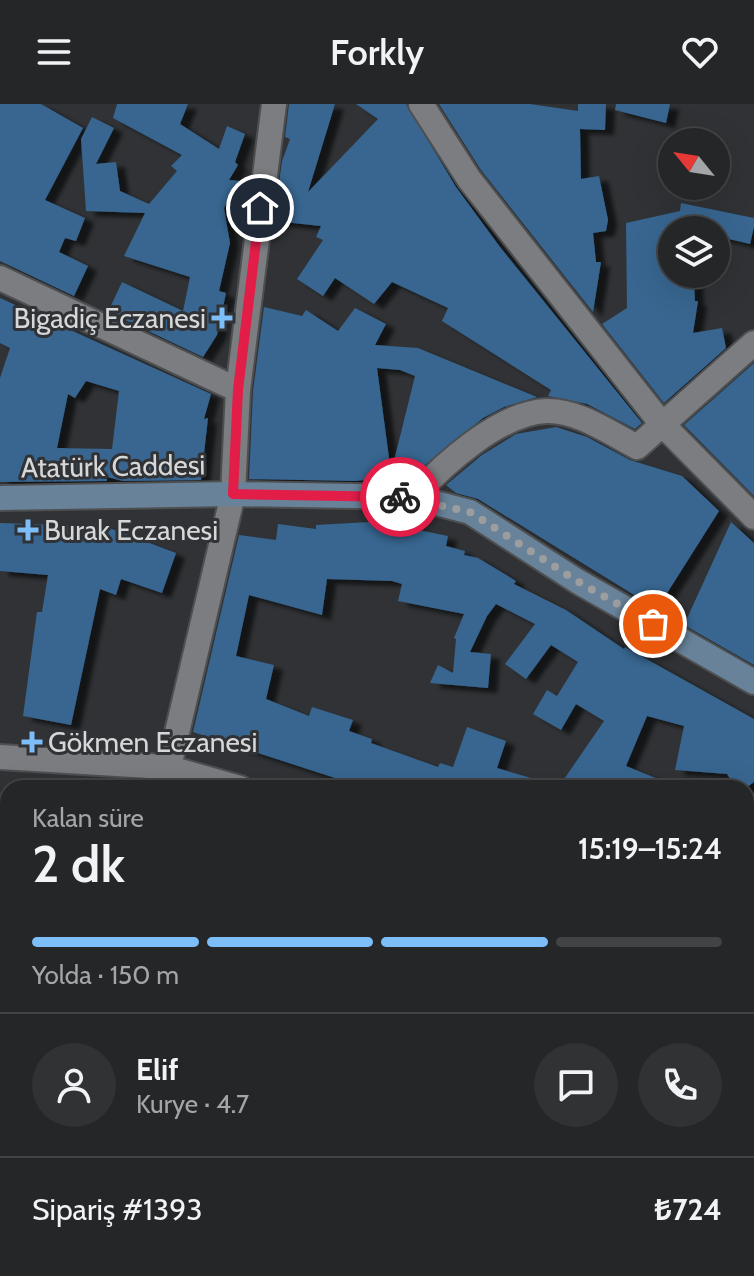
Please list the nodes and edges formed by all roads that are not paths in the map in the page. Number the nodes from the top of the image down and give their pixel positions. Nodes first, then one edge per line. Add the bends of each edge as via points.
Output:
1 (274, 104) edge
2 (421, 104) edge
3 (0, 278) edge
4 (754, 343) edge
5 (238, 390) junction
6 (661, 423) junction
7 (233, 494) junction
8 (413, 497) junction
9 (0, 498) edge
10 (754, 517) edge
11 (754, 682) edge
12 (0, 757) edge
13 (165, 778) edge

1 - 5 street
2 - 6 street via 469,179
3 - 5 street
4 - 6 street
5 - 7 street
6 - 8 street via 637,447 584,419 545,411 499,426 448,460
6 - 10 street
7 - 8 main road, Atatürk Caddesi
7 - 9 main road, Atatürk Caddesi
7 - 13 street
8 - 11 main road, Atatürk Caddesi via 470,512 577,581
12 - 13 street

